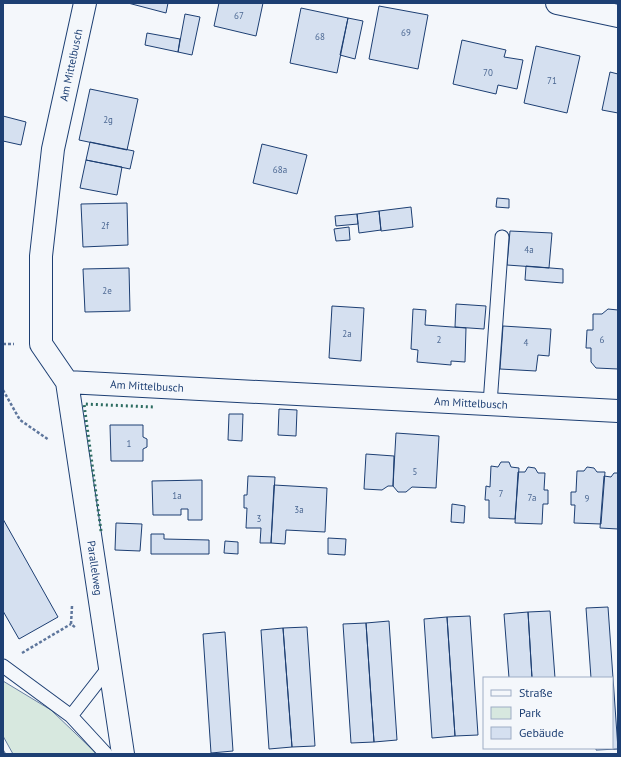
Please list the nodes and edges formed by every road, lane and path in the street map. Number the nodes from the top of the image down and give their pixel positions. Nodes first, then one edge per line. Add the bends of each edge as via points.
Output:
1 (85, 3) edge
2 (557, 3) edge
3 (618, 16) edge
4 (502, 237) dead end
5 (67, 382) junction
6 (3, 390) edge
7 (490, 404) junction
8 (618, 411) edge
9 (51, 442) dead end
10 (72, 605) dead end
11 (71, 624) junction
12 (17, 656) dead end
13 (108, 656) junction
14 (3, 666) edge
15 (72, 716) junction
16 (3, 751) edge
17 (5, 754) edge
18 (106, 754) edge
19 (123, 754) edge

1 - 5 street, Am Mittelbusch via 53,149 41,256 41,344
2 - 3 street
4 - 7 lane
5 - 7 street, Am Mittelbusch
5 - 13 street, Parallelweg
6 - 9 path via 20,420
7 - 8 street, Am Mittelbusch
10 - 11 path
11 - 12 path
11 - 13 path
13 - 15 lane
13 - 19 street, Parallelweg
14 - 15 lane
15 - 18 lane
16 - 17 path

